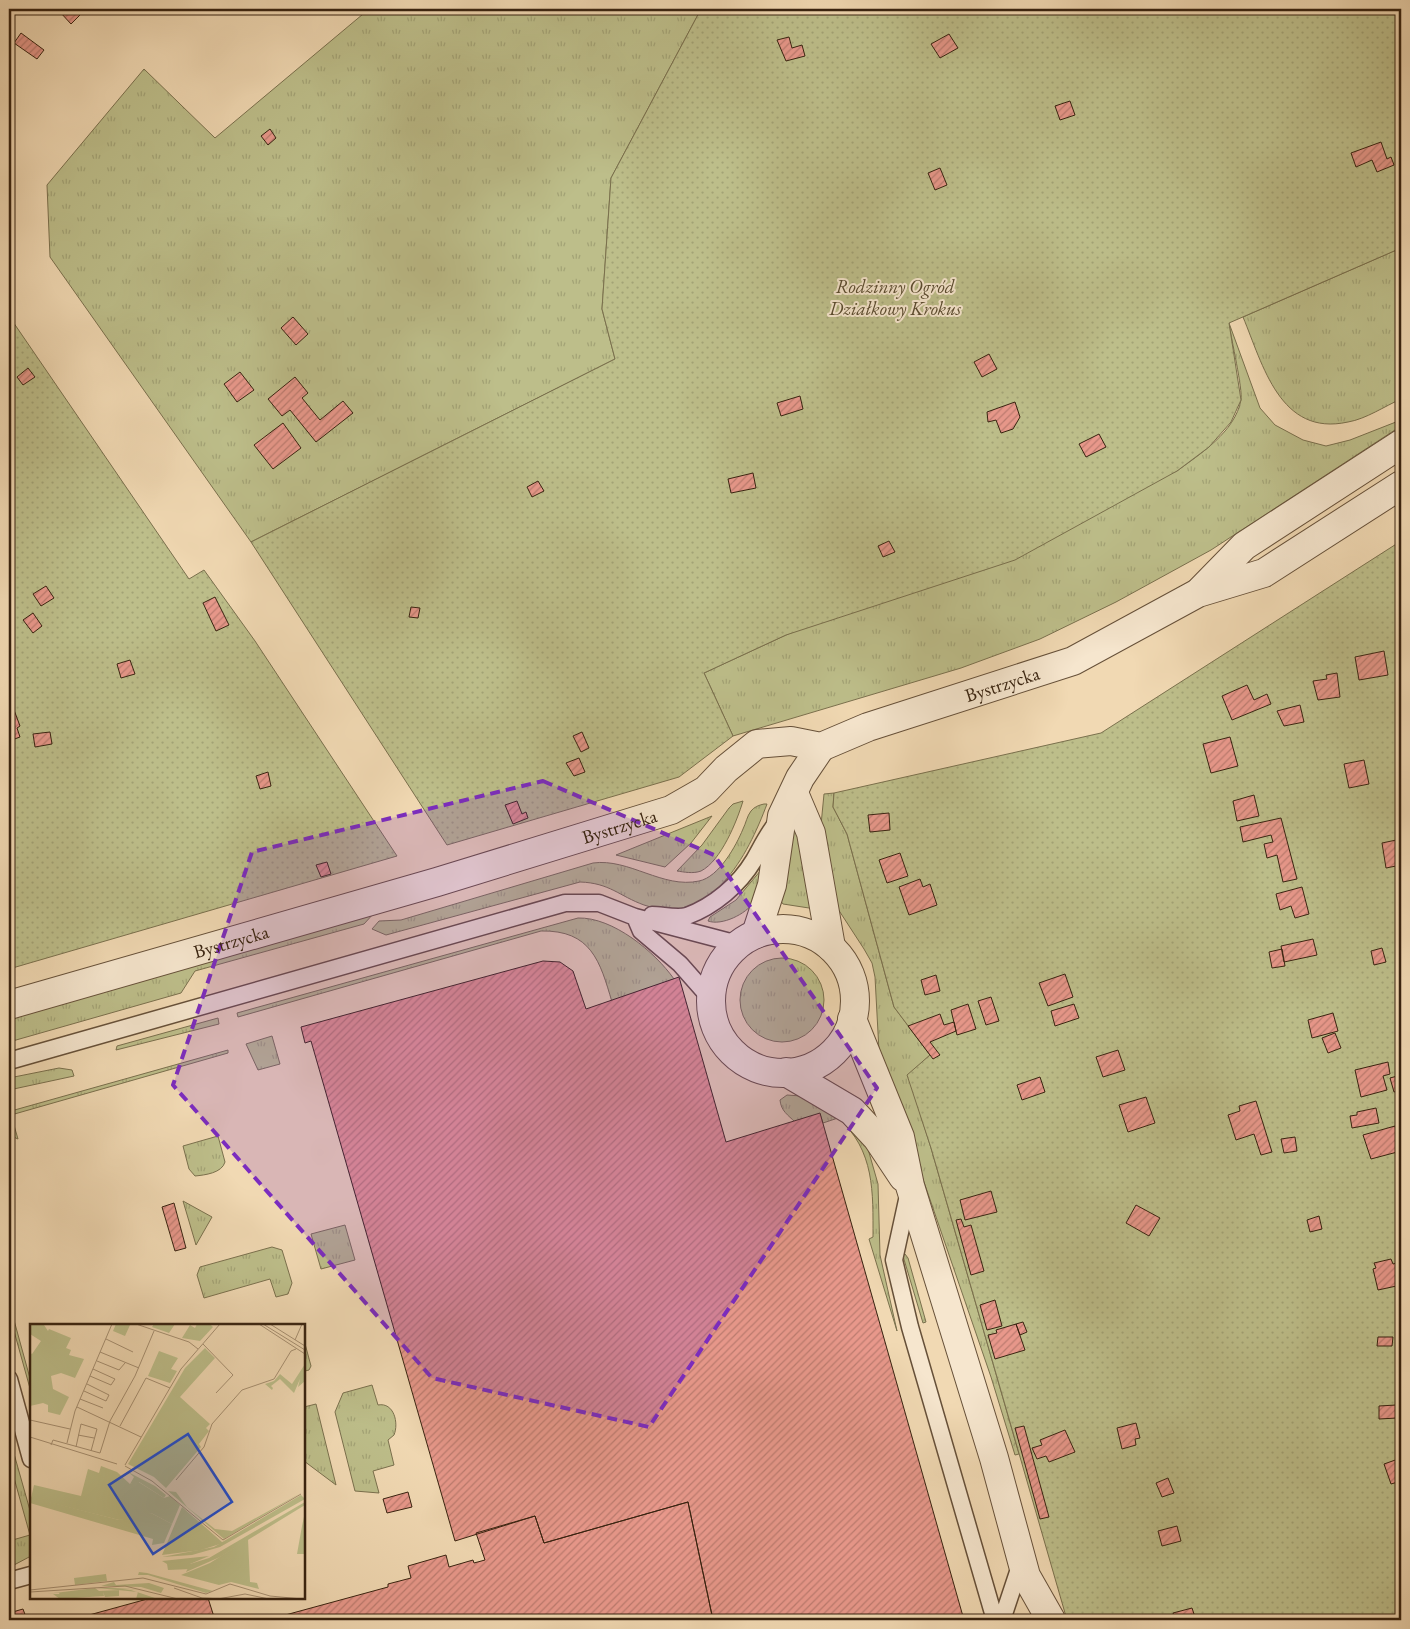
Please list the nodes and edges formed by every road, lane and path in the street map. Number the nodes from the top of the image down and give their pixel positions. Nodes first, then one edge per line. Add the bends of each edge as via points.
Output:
1 (1401, 444) edge
2 (1401, 484) edge
3 (1198, 593) junction
4 (821, 747) junction
5 (788, 804) junction
6 (635, 917) junction
7 (747, 939) junction
8 (831, 947) junction
9 (710, 998) junction
10 (9, 1005) edge
11 (852, 1019) junction
12 (9, 1061) edge
13 (786, 1072) junction
14 (910, 1186) junction
15 (9, 1379) edge
16 (30, 1455) edge
17 (1024, 1568) junction
18 (30, 1575) edge
19 (9, 1581) edge
20 (995, 1620) edge
21 (1002, 1620) edge
22 (1027, 1620) edge
23 (1051, 1620) edge

1 - 3 street, Bystrzycka via 1244,546
2 - 3 street, Bystrzycka via 1264,573
3 - 4 street, Bystrzycka via 1074,661 868,727
4 - 5 street via 804,771
4 - 10 street, Bystrzycka via 792,741 757,744 706,790 671,810 437,882
5 - 6 lane via 736,885 713,902 685,916
5 - 7 street via 772,885
5 - 8 street via 811,833
6 - 7 lane
6 - 9 lane via 641,930 680,964
6 - 12 lane via 599,903 564,903
7 - 8 street via 776,929 796,930
7 - 9 street via 724,959 714,977
8 - 11 street via 841,959 854,988
9 - 13 street via 718,1029 725,1043 741,1060 764,1070
11 - 13 street via 843,1040 828,1057 808,1068
11 - 14 street via 900,1136
13 - 14 street via 852,1110 877,1138
14 - 17 street via 994,1458
14 - 20 lane via 894,1260 910,1327
15 - 16 lane
17 - 21 lane
17 - 22 street
17 - 23 street
18 - 19 lane

